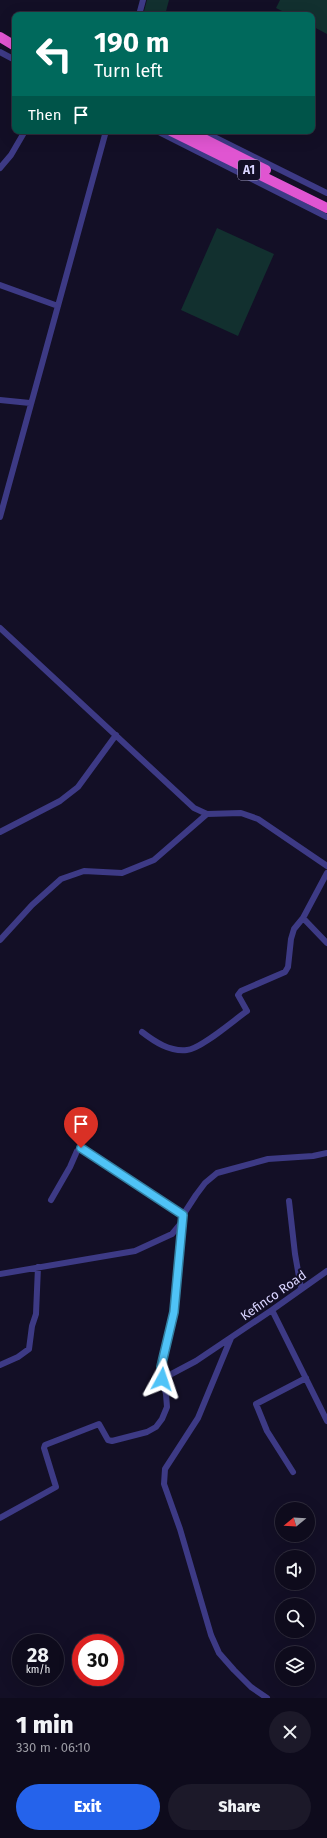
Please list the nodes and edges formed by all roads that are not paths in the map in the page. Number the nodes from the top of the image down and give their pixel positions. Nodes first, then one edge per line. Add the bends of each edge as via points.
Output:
1 (143, 0) edge
2 (140, 12) edge
3 (0, 32) edge
4 (0, 38) edge
5 (12, 38) edge
6 (12, 44) edge
7 (0, 45) edge
8 (12, 51) edge
9 (0, 52) edge
10 (12, 58) edge
11 (22, 134) edge
12 (105, 134) edge
13 (163, 134) edge
14 (177, 134) edge
15 (194, 134) edge
16 (208, 134) edge
17 (0, 168) edge
18 (327, 193) edge
19 (327, 200) edge
20 (327, 208) edge
21 (327, 217) edge
22 (0, 285) edge
23 (58, 306) junction
24 (0, 400) edge
25 (30, 403) junction
26 (0, 517) edge
27 (0, 628) edge
28 (116, 735) junction
29 (207, 814) junction
30 (0, 832) edge
31 (327, 866) edge
32 (327, 873) edge
33 (303, 918) junction
34 (0, 940) edge
35 (327, 943) edge
36 (142, 1032) dead end
37 (327, 1153) edge
38 (51, 1200) dead end
39 (289, 1201) dead end
40 (183, 1215) junction
41 (182, 1222) junction
42 (38, 1267) junction
43 (327, 1271) edge
44 (0, 1274) edge
45 (301, 1288) junction
46 (272, 1310) junction
47 (231, 1338) junction
48 (0, 1365) edge
49 (306, 1378) junction
50 (162, 1379) junction
51 (327, 1421) edge
52 (293, 1472) dead end
53 (0, 1518) edge
54 (267, 1698) edge

1 - 2 street
3 - 5 street
4 - 6 highway
7 - 8 highway
9 - 10 street
11 - 17 street via 11,155
12 - 23 street
13 - 21 street
14 - 20 highway, A1
15 - 19 highway, A1
16 - 18 street
22 - 23 street
23 - 25 street
24 - 25 street
25 - 26 street
27 - 28 street
28 - 29 street via 194,808
28 - 30 street via 78,787 60,801
29 - 31 street via 241,813 258,819
29 - 34 street via 154,860 122,873 84,871 61,879 32,905
32 - 33 street
33 - 35 street
33 - 36 street via 294,929 285,972 241,991 238,995 247,1011 216,1035 187,1050 163,1046
37 - 40 street via 268,1159 217,1173 205,1183
38 - 40 street via 77,1151 82,1148
39 - 45 street
40 - 41 street
41 - 42 street via 172,1234 135,1251
41 - 50 street via 174,1312 161,1367
42 - 44 street
42 - 48 street via 36,1314 29,1349
43 - 45 street, Kefinco Road
45 - 46 street, Kefinco Road
46 - 47 street, Kefinco Road
46 - 49 street
47 - 50 street, Kefinco Road
47 - 54 street via 198,1418 165,1469 164,1484 211,1635 219,1653 251,1687
49 - 51 street
49 - 52 street via 256,1404 267,1431
50 - 53 street via 167,1407 156,1427 147,1432 112,1441 108,1440 99,1424 45,1445 56,1487

